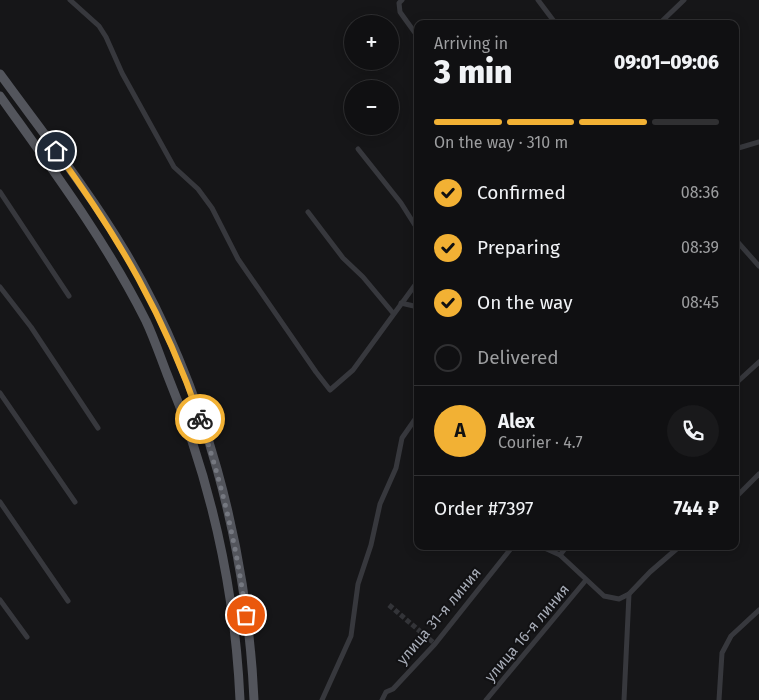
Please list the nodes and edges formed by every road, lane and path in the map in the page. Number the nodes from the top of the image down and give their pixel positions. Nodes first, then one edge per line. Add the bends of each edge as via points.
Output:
1 (70, 0) edge
2 (402, 0) edge
3 (538, 0) edge
4 (684, 0) edge
5 (553, 20) edge
6 (663, 20) edge
7 (414, 31) edge
8 (0, 74) edge
9 (0, 96) edge
10 (759, 142) edge
11 (739, 148) edge
12 (358, 149) dead end
13 (0, 192) edge
14 (308, 212) dead end
15 (414, 224) edge
16 (739, 244) edge
17 (759, 266) edge
18 (414, 286) edge
19 (0, 287) edge
20 (69, 296) dead end
21 (401, 303) junction
22 (414, 306) edge
23 (393, 313) junction
24 (759, 362) edge
25 (739, 380) edge
26 (0, 393) edge
27 (414, 422) edge
28 (98, 428) dead end
29 (759, 474) edge
30 (739, 494) edge
31 (0, 502) edge
32 (75, 502) dead end
33 (510, 550) edge
34 (549, 550) edge
35 (564, 550) edge
36 (675, 550) edge
37 (560, 555) junction
38 (586, 580) junction
39 (629, 594) junction
40 (0, 600) edge
41 (68, 601) dead end
42 (759, 610) edge
43 (27, 637) dead end
44 (240, 700) edge
45 (254, 700) edge
46 (322, 700) edge
47 (382, 700) edge
48 (486, 700) edge
49 (624, 700) edge
50 (720, 700) edge

1 - 23 street via 99,26 174,167 212,208 238,258 330,390 353,370
2 - 7 street via 400,12
3 - 5 street
4 - 6 street
8 - 45 main road via 101,212 167,332 217,470 238,559 252,653
9 - 44 main road via 109,255 146,322 178,398 199,461 227,576 238,649
10 - 11 street
12 - 15 street
13 - 20 street
14 - 23 street via 343,258
16 - 17 street
18 - 21 street
19 - 28 street via 31,327
21 - 22 street
21 - 23 street
24 - 25 street
26 - 32 street
27 - 46 street via 402,438 396,468 380,504 358,584 351,636
29 - 30 street
31 - 41 street
33 - 47 street, улица 31-я линия via 434,644 393,689 386,692
34 - 37 street
35 - 37 street
36 - 39 street
37 - 38 street
38 - 39 street via 610,598 619,599
38 - 48 street, улица 16-я линия
39 - 49 street
40 - 43 street
42 - 50 street via 731,636 722,653

